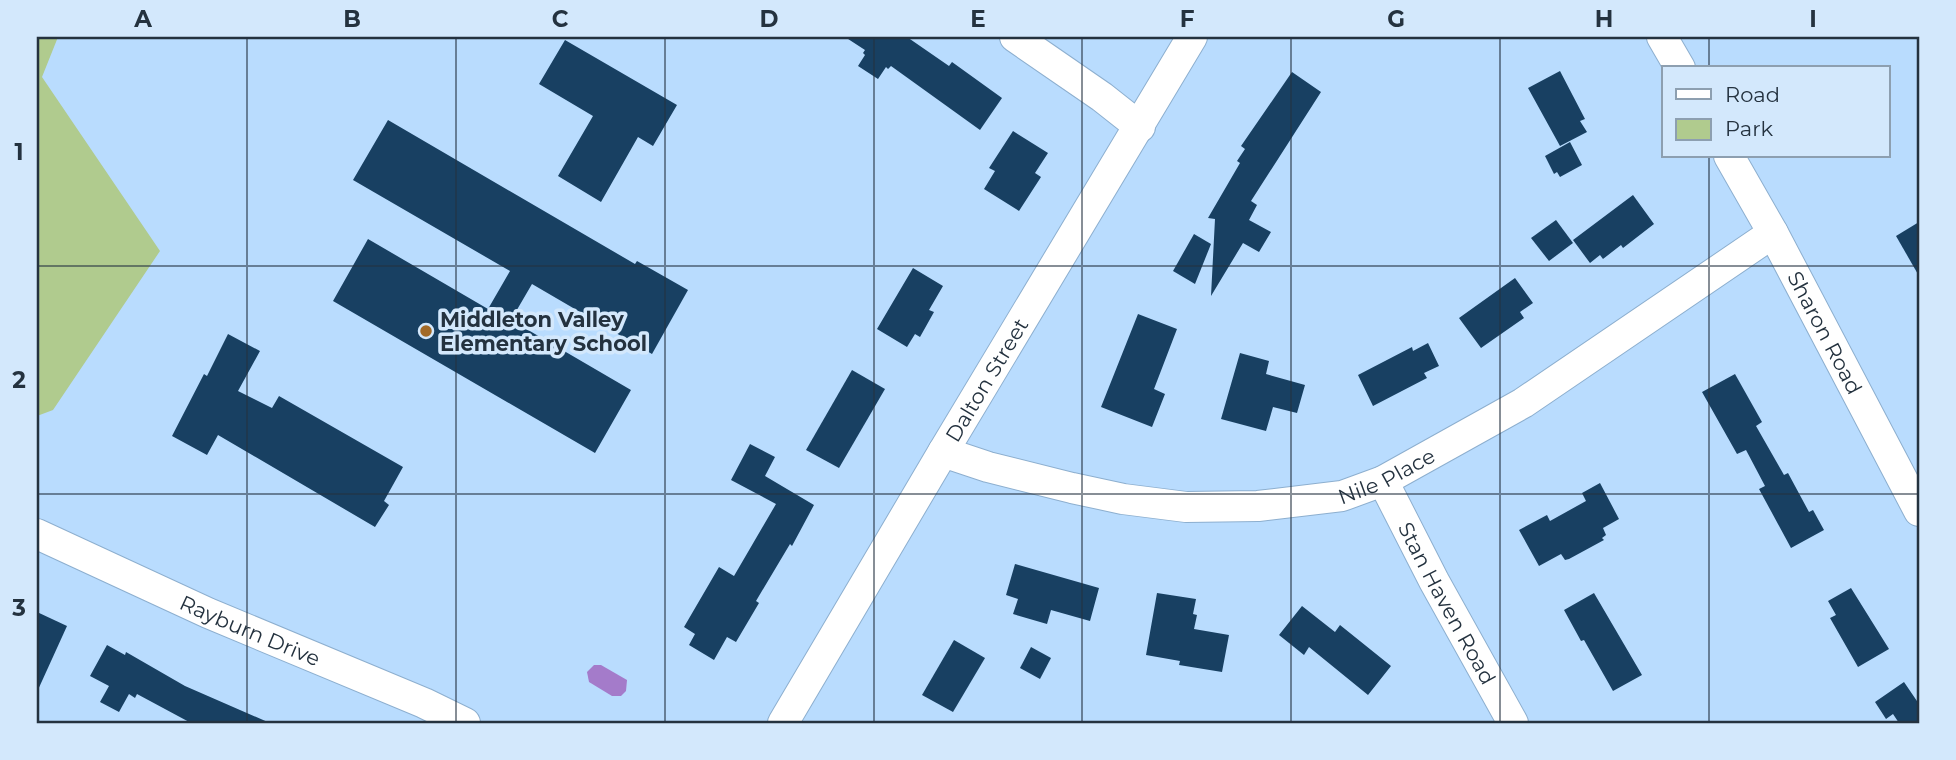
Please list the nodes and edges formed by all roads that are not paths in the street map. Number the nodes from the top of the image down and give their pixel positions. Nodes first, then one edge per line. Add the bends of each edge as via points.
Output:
1 (1015, 37) edge
2 (1192, 37) edge
3 (1662, 37) edge
4 (1679, 66) edge
5 (1140, 127) junction
6 (1730, 158) edge
7 (1773, 233) junction
8 (943, 452) junction
9 (1383, 481) junction
10 (1919, 511) edge
11 (37, 534) edge
12 (465, 723) edge
13 (783, 723) edge
14 (1513, 723) edge

1 - 5 street
2 - 5 street, Dalton Street
3 - 4 street
5 - 8 street, Dalton Street
6 - 7 street, Sharon Road
7 - 9 street, Nile Place via 1523,403
7 - 10 street, Sharon Road
8 - 9 street, Nile Place via 1072,488 1186,506 1317,500
8 - 13 street, Dalton Street
9 - 14 street, Stan Haven Road
11 - 12 street, Rayburn Drive

